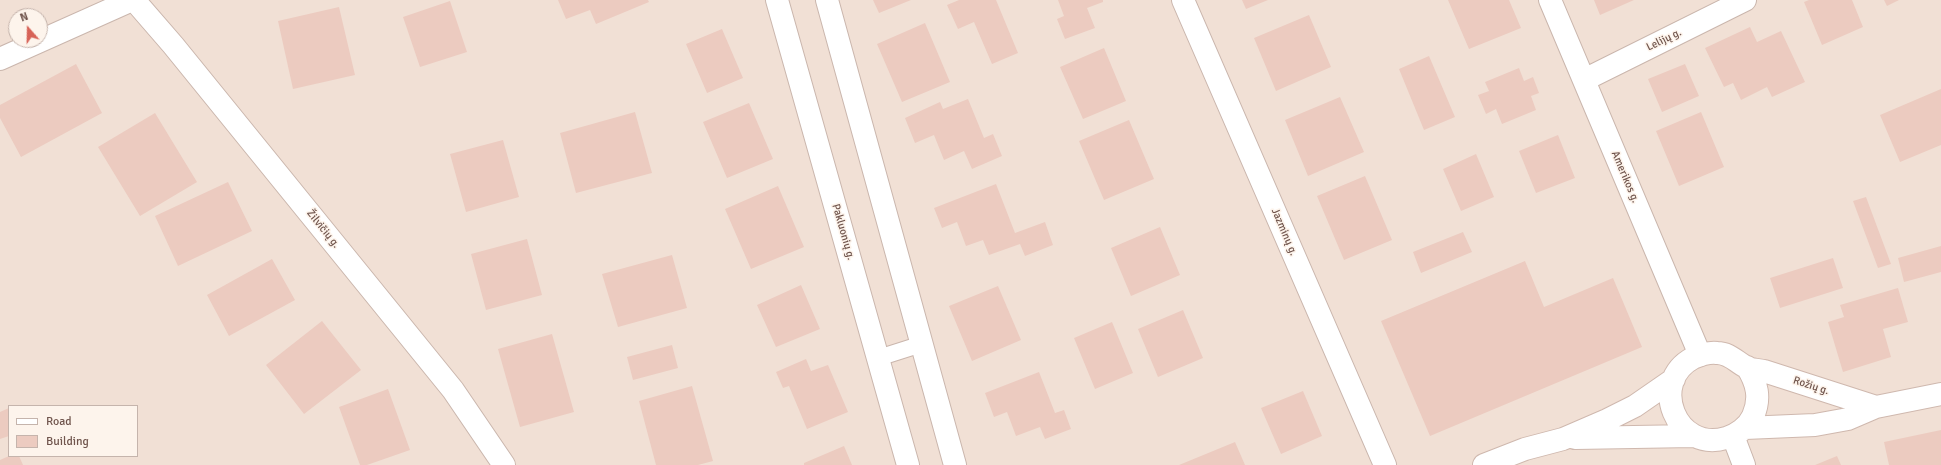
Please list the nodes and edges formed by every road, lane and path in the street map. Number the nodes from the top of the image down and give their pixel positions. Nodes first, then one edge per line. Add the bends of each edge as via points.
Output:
1 (133, 0) edge
2 (777, 0) edge
3 (827, 0) edge
4 (1183, 0) edge
5 (1550, 0) edge
6 (1745, 0) edge
7 (0, 59) edge
8 (1584, 80) junction
9 (922, 344) junction
10 (1700, 355) junction
11 (878, 358) junction
12 (1747, 368) junction
13 (1674, 379) junction
14 (1941, 394) edge
15 (1876, 407) junction
16 (1739, 432) junction
17 (1693, 436) junction
18 (1563, 439) junction
19 (504, 465) edge
20 (908, 465) edge
21 (956, 465) edge
22 (1385, 465) edge
23 (1484, 465) edge
24 (1744, 465) edge

1 - 7 street
1 - 19 street, Žilvičių g. via 173,45 454,390
2 - 11 street, Pakluonių g.
3 - 9 street
4 - 22 street, Jazminų g.
5 - 8 street, Amerikos g.
6 - 8 street, Lelijų g.
8 - 10 street, Amerikos g.
9 - 11 lane
9 - 21 street
10 - 12 street via 1717,353 1733,357
10 - 13 street via 1684,365
11 - 20 street, Pakluonių g.
12 - 15 street, Rožių g. via 1764,371
12 - 16 street via 1754,378 1757,398 1753,418
13 - 17 street via 1670,392 1671,405 1675,417
13 - 18 street via 1635,406
14 - 15 street, Rožių g.
15 - 16 street, Rožių g. via 1848,419 1815,425
16 - 17 street via 1720,440 1706,440
16 - 24 street
17 - 18 street
18 - 23 street via 1525,449

